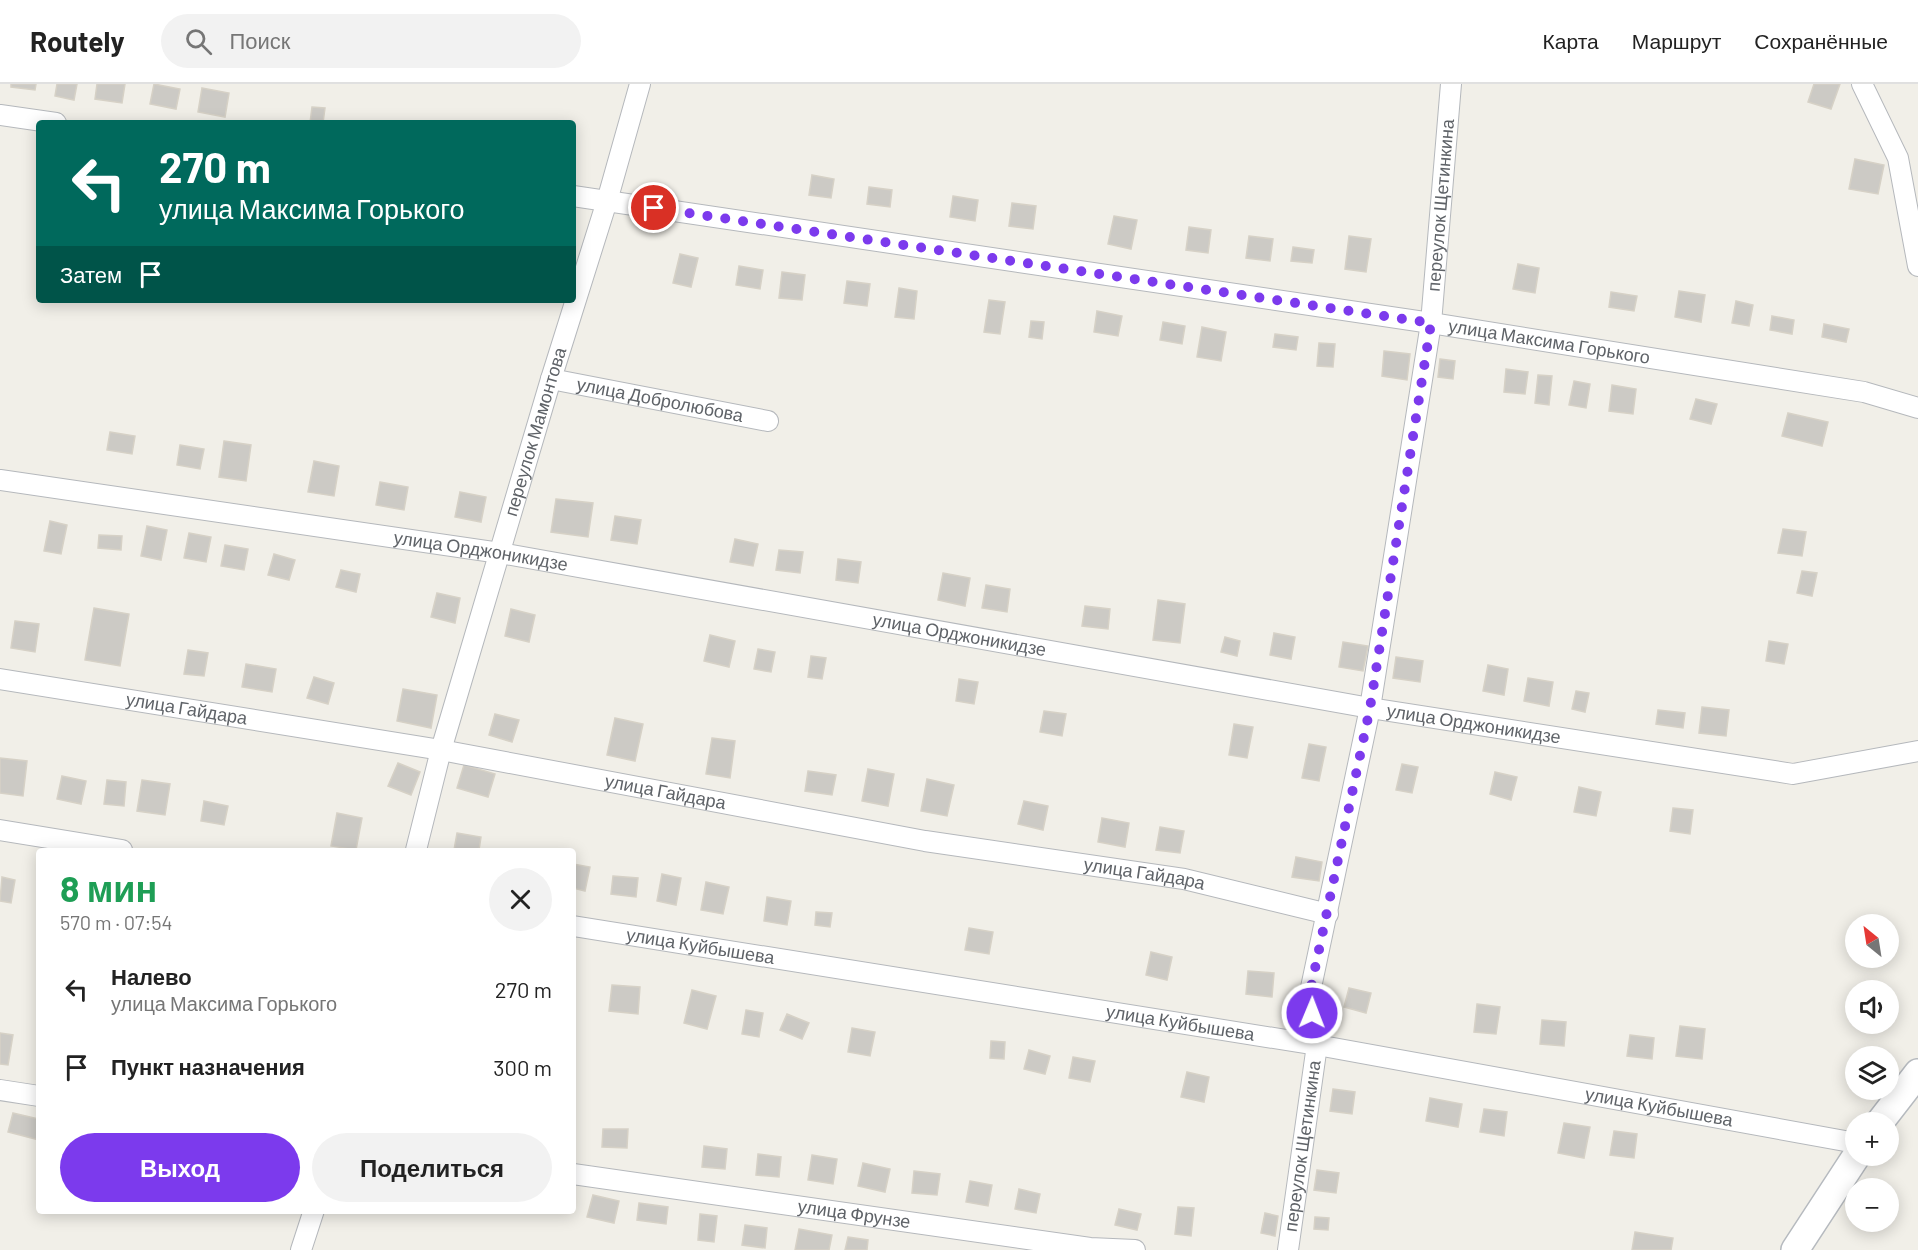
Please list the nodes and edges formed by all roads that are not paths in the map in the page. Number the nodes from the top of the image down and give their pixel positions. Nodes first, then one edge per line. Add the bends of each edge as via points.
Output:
1 (640, 84) edge
2 (1451, 84) edge
3 (1862, 84) edge
4 (0, 115) edge
5 (36, 120) edge
6 (576, 196) edge
7 (607, 201) junction
8 (1918, 266) edge
9 (576, 300) edge
10 (575, 303) edge
11 (1431, 323) junction
12 (551, 379) junction
13 (1918, 408) edge
14 (768, 421) dead end
15 (0, 480) edge
16 (500, 553) junction
17 (0, 679) edge
18 (1370, 708) junction
19 (441, 750) junction
20 (1918, 751) edge
21 (0, 830) edge
22 (110, 848) edge
23 (417, 848) edge
24 (1328, 914) junction
25 (576, 926) edge
26 (1317, 1045) junction
27 (1918, 1073) edge
28 (0, 1090) edge
29 (36, 1096) edge
30 (1888, 1112) edge
31 (1845, 1141) edge
32 (1850, 1166) edge
33 (576, 1174) edge
34 (313, 1214) edge
35 (301, 1250) edge
36 (1135, 1250) edge
37 (1288, 1250) edge
38 (1795, 1250) edge

1 - 7 street, переулок Мамонтова
2 - 11 street, переулок Щетинкина
3 - 8 street via 1898,158
4 - 5 street
6 - 7 street, улица Максима Горького
7 - 9 street, переулок Мамонтова
7 - 11 street, улица Максима Горького
10 - 12 street, переулок Мамонтова
11 - 13 street, улица Максима Горького via 1864,392
11 - 18 street, переулок Щетинкина
12 - 14 street, улица Добролюбова
12 - 16 street, переулок Мамонтова
15 - 16 street, улица Орджоникидзе
16 - 18 street, улица Орджоникидзе
16 - 19 street, переулок Мамонтова
17 - 19 street, улица Гайдара
18 - 20 street, улица Орджоникидзе via 1793,774
18 - 24 street, переулок Щетинкина
19 - 23 street, переулок Мамонтова
19 - 24 street, улица Гайдара via 925,840 1184,879
21 - 22 street
24 - 26 street, переулок Щетинкина via 1309,997
25 - 26 street, улица Куйбышева
26 - 31 street, улица Куйбышева
26 - 37 street, переулок Щетинкина
27 - 30 street
28 - 29 street
32 - 38 street
33 - 36 street, улица Фрунзе via 1090,1248
34 - 35 street

